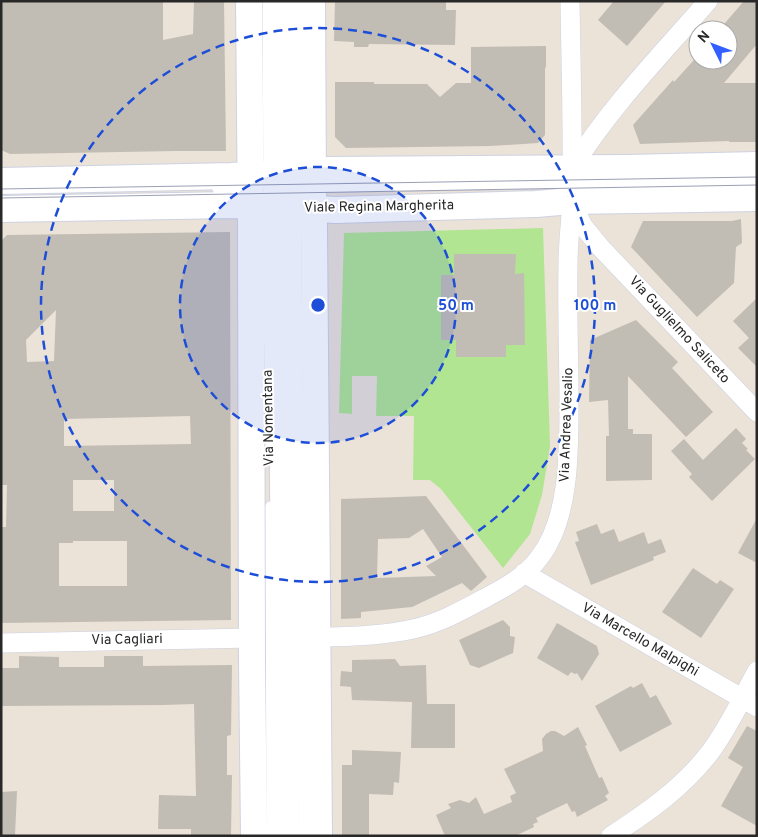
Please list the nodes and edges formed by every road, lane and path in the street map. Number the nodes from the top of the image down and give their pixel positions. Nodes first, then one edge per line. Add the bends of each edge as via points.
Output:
1 (249, 1) edge
2 (267, 1) edge
3 (282, 1) edge
4 (296, 1) edge
5 (312, 1) edge
6 (570, 1) edge
7 (708, 1) edge
8 (572, 114) junction
9 (605, 120) junction
10 (757, 165) edge
11 (6, 177) edge
12 (757, 181) edge
13 (572, 185) junction
14 (207, 190) dead end
15 (282, 190) junction
16 (757, 198) edge
17 (6, 213) edge
18 (757, 412) edge
19 (270, 452) dead end
20 (270, 500) dead end
21 (524, 573) junction
22 (317, 637) junction
23 (252, 638) junction
24 (1, 643) edge
25 (757, 671) edge
26 (749, 703) edge
27 (254, 836) edge
28 (271, 836) edge
29 (286, 836) edge
30 (303, 836) edge
31 (319, 836) edge
32 (611, 836) edge

1 - 15 main road, Via Nomentana
2 - 15 lane, Via Nomentana
3 - 15 main road, Via Nomentana
4 - 15 lane, Via Nomentana
5 - 15 main road, Via Nomentana
6 - 8 street, Via Andrea Vesalio
7 - 9 street
8 - 9 street
8 - 13 street, Via Andrea Vesalio
9 - 13 street via 584,149
10 - 13 main road, Viale Regina Margherita
11 - 15 main road, Viale Regina Margherita
12 - 13 lane, Viale Regina Margherita
13 - 15 main road, Viale Regina Margherita
13 - 15 main road, Viale Regina Margherita via 536,204 336,210
13 - 16 main road, Viale Regina Margherita
13 - 18 street, Via Guglielmo Saliceto via 583,226
13 - 21 street, Via Andrea Vesalio via 568,254 569,435 565,486 554,532 539,559
14 - 15 lane, Viale Regina Margherita
15 - 17 main road, Viale Regina Margherita
15 - 19 lane, Via Nomentana via 267,228
15 - 22 main road, Via Nomentana
15 - 23 main road, Via Nomentana
15 - 29 main road, Via Nomentana
15 - 30 lane, Via Nomentana
20 - 28 lane
21 - 22 street, Via Andrea Vesalio via 462,611 414,629
21 - 26 street, Via Marcello Malpighi
22 - 31 main road, Via Nomentana
23 - 24 street, Via Cagliari
23 - 27 main road, Via Nomentana
25 - 26 street
26 - 32 street via 676,789

